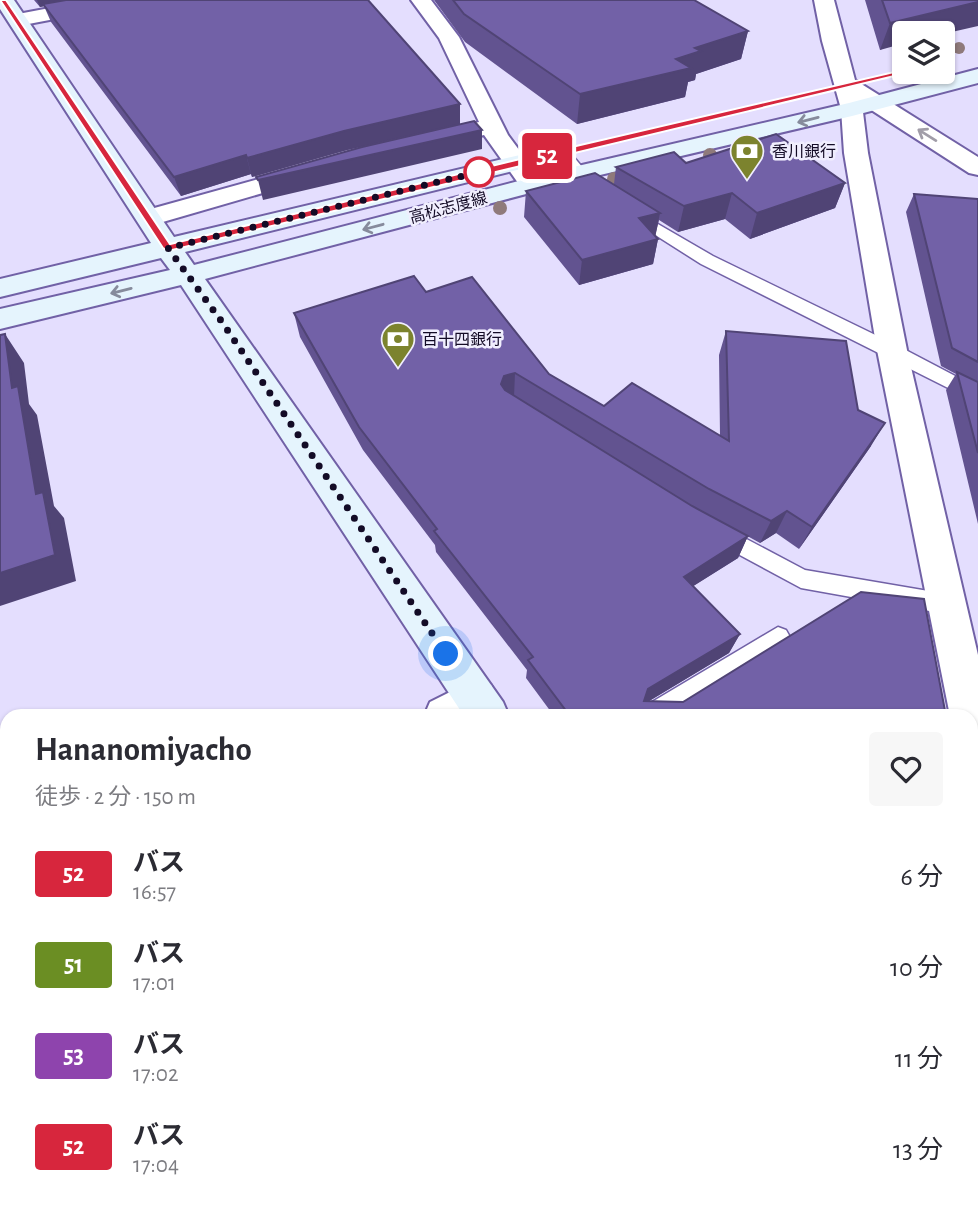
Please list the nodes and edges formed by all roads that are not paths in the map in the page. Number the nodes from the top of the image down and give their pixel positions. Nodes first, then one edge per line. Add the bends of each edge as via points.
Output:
1 (123, 0) edge
2 (421, 0) edge
3 (824, 0) edge
4 (8, 9) edge
5 (978, 76) edge
6 (846, 94) junction
7 (491, 126) junction
8 (638, 135) dead end
9 (411, 145) edge
10 (588, 146) dead end
11 (562, 152) junction
12 (516, 163) junction
13 (331, 165) edge
14 (978, 168) edge
15 (578, 173) junction
16 (531, 185) junction
17 (149, 218) junction
18 (178, 261) junction
19 (0, 288) edge
20 (0, 319) edge
21 (892, 350) junction
22 (978, 396) edge
23 (705, 525) edge
24 (946, 604) junction
25 (778, 637) dead end
26 (468, 709) edge
27 (662, 709) edge
28 (969, 709) edge

1 - 4 street
2 - 7 street via 449,37
3 - 6 street
4 - 17 main road
5 - 6 main road, 高松志度線
6 - 8 main road, 高松志度線
14 -> 6 street
6 -> 15 main road, 高松志度線
6 - 21 street
7 - 9 street
7 - 12 street
10 - 11 main road, 高松志度線
11 - 12 main road, 高松志度線
11 - 15 lane
12 - 16 street
12 - 18 main road, 高松志度線
13 - 17 street
15 - 16 main road, 高松志度線
15 - 21 lane via 593,190 707,260
16 -> 18 main road, 高松志度線
17 - 18 main road
18 - 19 main road, 高松志度線
18 -> 20 main road, 高松志度線
18 - 26 main road
21 - 22 lane
21 - 24 street
23 - 24 lane via 801,579
24 - 28 street
25 - 27 lane

